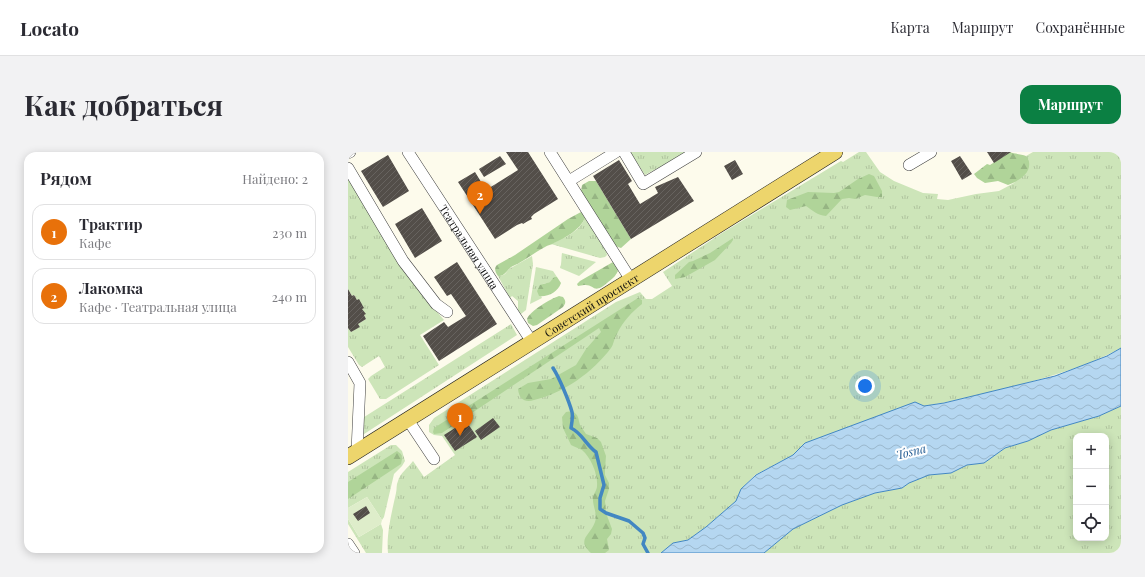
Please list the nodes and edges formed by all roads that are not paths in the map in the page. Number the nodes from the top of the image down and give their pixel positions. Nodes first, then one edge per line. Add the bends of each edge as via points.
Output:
1 (408, 152) edge
2 (550, 152) edge
3 (616, 152) edge
4 (624, 152) edge
5 (696, 152) edge
6 (835, 152) edge
7 (931, 152) edge
8 (909, 165) dead end
9 (348, 168) edge
10 (569, 181) junction
11 (630, 280) junction
12 (447, 312) dead end
13 (532, 342) junction
14 (348, 362) edge
15 (408, 420) junction
16 (353, 454) edge
17 (434, 459) dead end
18 (348, 544) edge
19 (354, 553) edge

1 - 13 street, Театральная улица
2 - 10 street
3 - 10 street
4 - 5 street via 643,184
6 - 11 main road, Советский проспект
7 - 8 street
9 - 12 street via 403,261 436,304
10 - 11 street
11 - 13 main road, Советский проспект
13 - 15 main road, Советский проспект
14 - 16 street via 360,382
15 - 16 main road, Советский проспект
15 - 17 street
18 - 19 street

